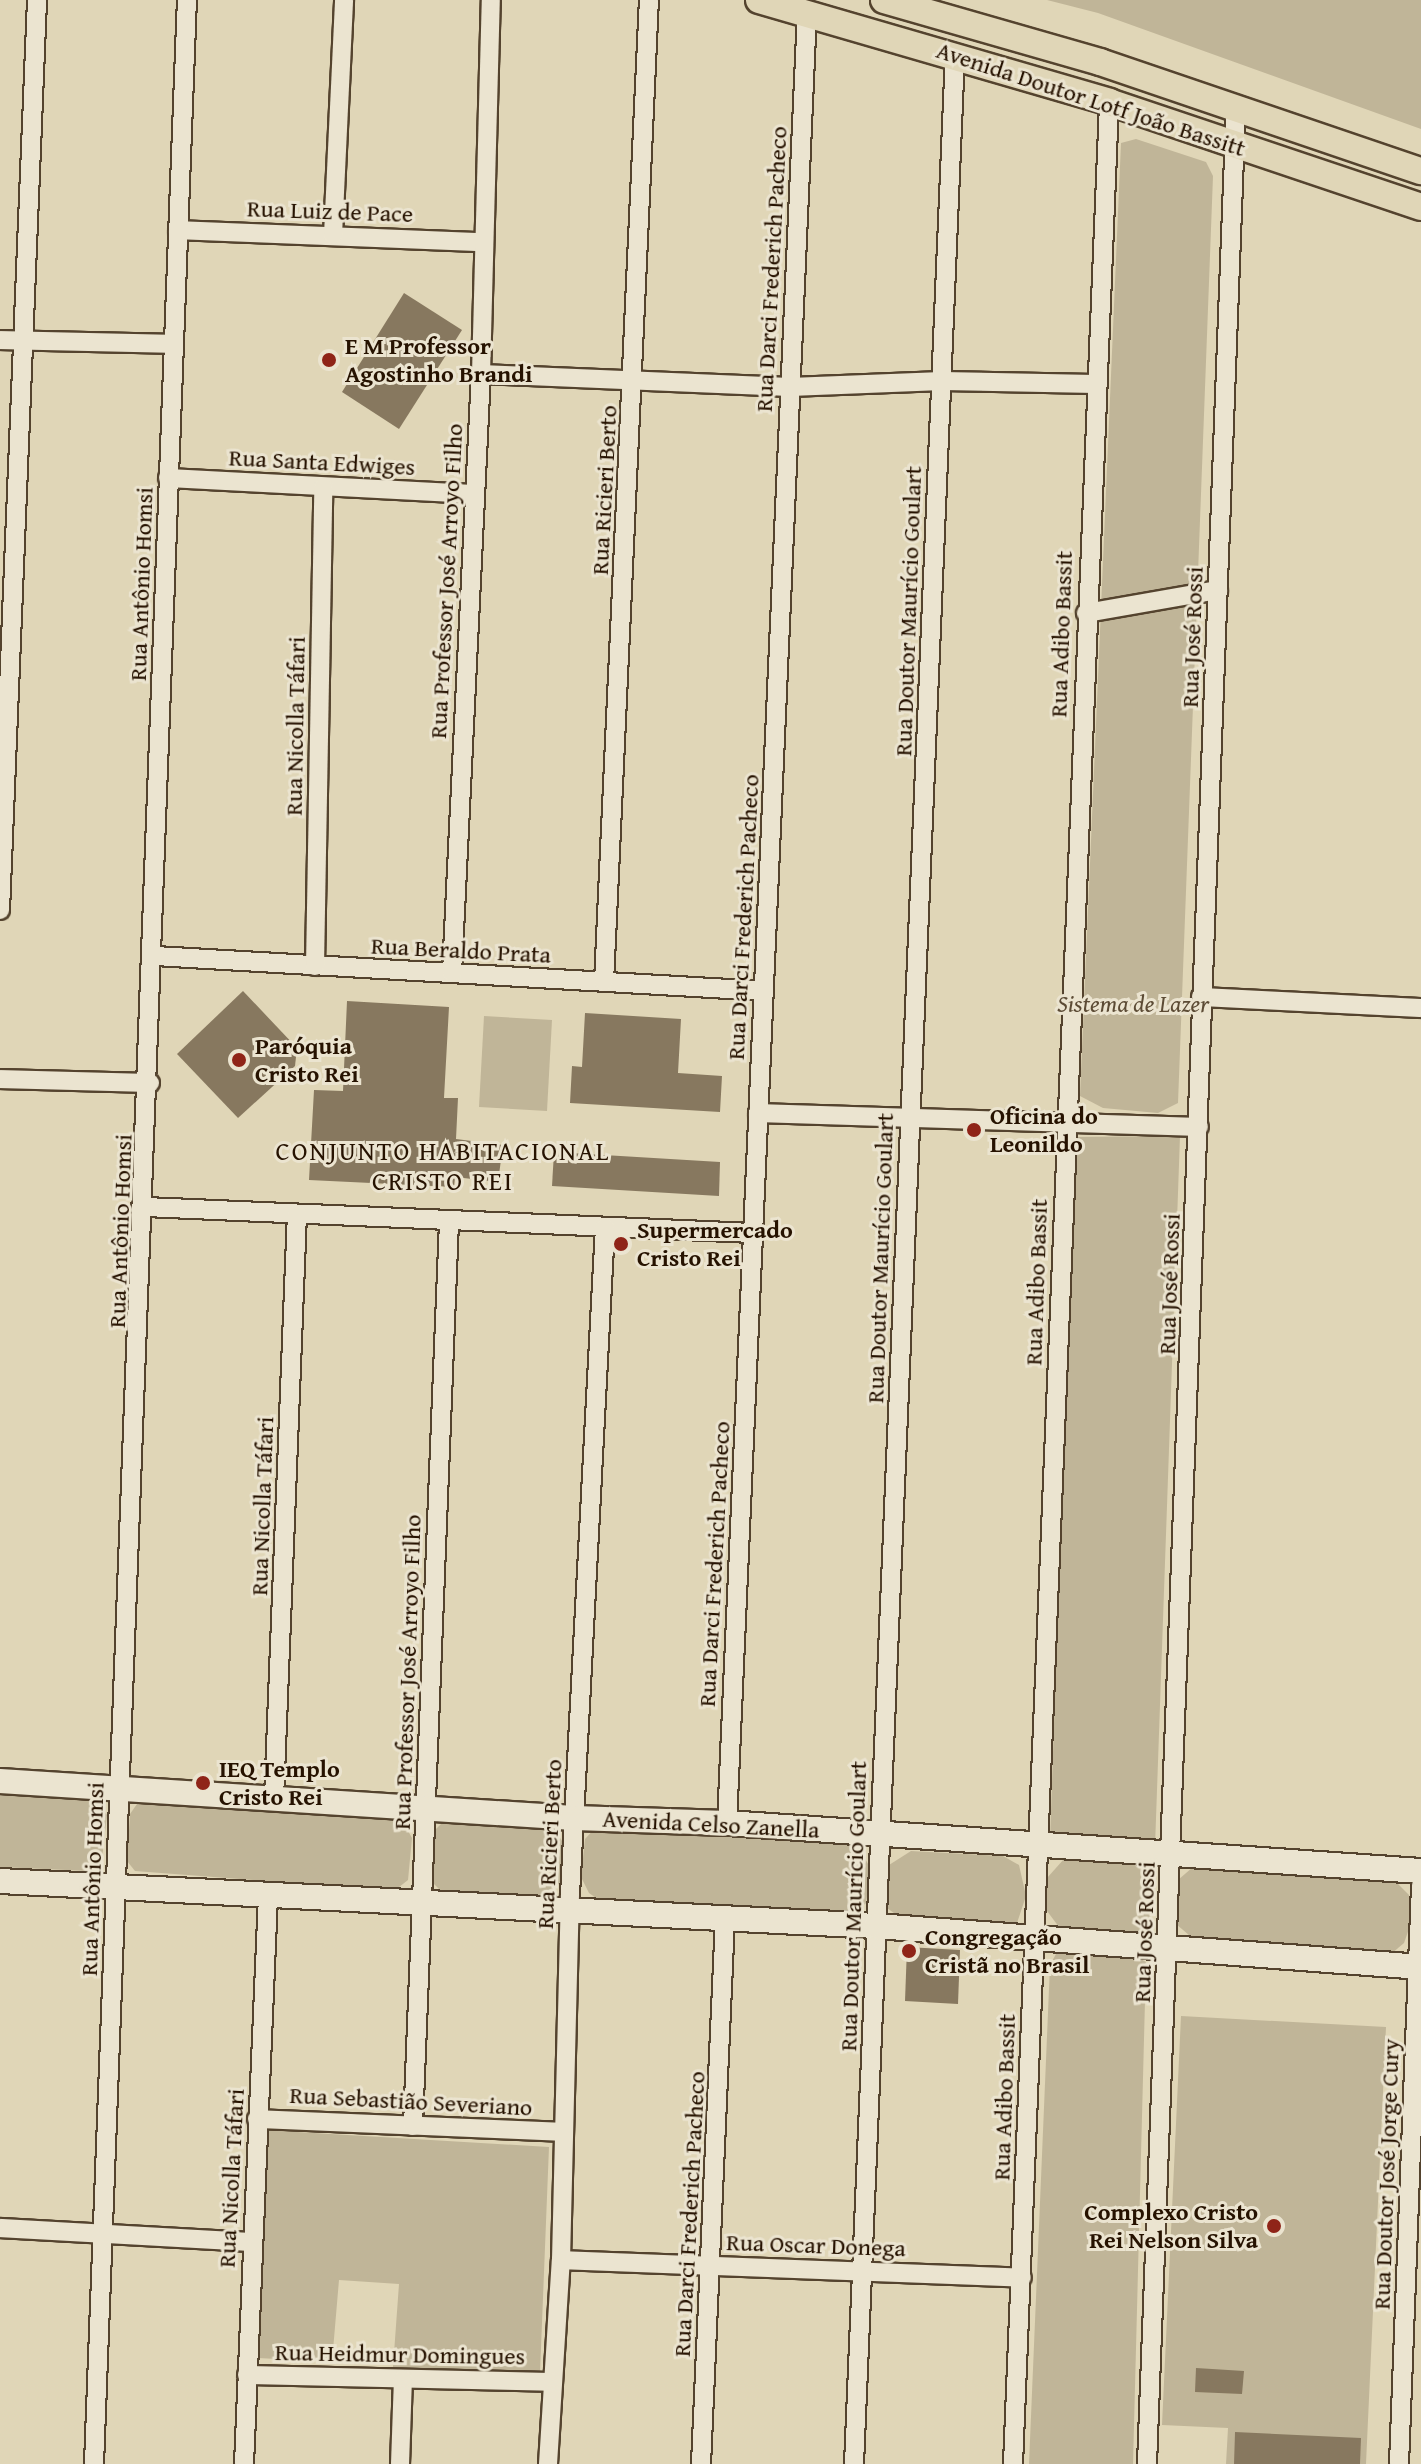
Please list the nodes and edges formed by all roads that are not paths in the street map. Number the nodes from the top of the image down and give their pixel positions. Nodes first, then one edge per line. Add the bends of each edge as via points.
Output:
1 (37, 0) edge
2 (187, 0) edge
3 (344, 0) edge
4 (491, 0) edge
5 (649, 0) edge
6 (759, 0) edge
7 (884, 0) edge
8 (807, 13) junction
9 (955, 55) junction
10 (1109, 102) junction
11 (1236, 106) junction
12 (1237, 145) junction
13 (1421, 171) edge
14 (1421, 207) edge
15 (178, 230) junction
16 (333, 235) junction
17 (480, 242) junction
18 (0, 340) edge
19 (22, 340) junction
20 (170, 344) junction
21 (481, 374) junction
22 (633, 381) junction
23 (942, 381) junction
24 (1095, 384) junction
25 (790, 387) junction
26 (168, 478) junction
27 (323, 487) junction
28 (474, 494) junction
29 (1218, 590) junction
30 (1086, 613) junction
31 (0, 910) edge
32 (155, 956) junction
33 (315, 966) junction
34 (452, 973) junction
35 (604, 982) junction
36 (764, 991) junction
37 (1201, 997) junction
38 (1421, 1008) edge
39 (0, 1079) edge
40 (150, 1083) junction
41 (758, 1113) junction
42 (910, 1119) junction
43 (1066, 1127) junction
44 (1199, 1127) junction
45 (145, 1207) junction
46 (297, 1214) junction
47 (449, 1220) junction
48 (605, 1227) junction
49 (753, 1233) junction
50 (0, 1781) edge
51 (119, 1791) junction
52 (274, 1799) junction
53 (425, 1809) junction
54 (574, 1818) junction
55 (727, 1823) junction
56 (880, 1833) junction
57 (1038, 1847) junction
58 (1171, 1857) junction
59 (1421, 1871) edge
60 (0, 1881) edge
61 (1421, 1885) edge
62 (116, 1886) junction
63 (268, 1895) junction
64 (422, 1905) junction
65 (570, 1913) junction
66 (725, 1919) junction
67 (876, 1926) junction
68 (1033, 1936) junction
69 (1167, 1945) junction
70 (1420, 1966) edge
71 (257, 2119) junction
72 (413, 2126) junction
73 (563, 2132) junction
74 (0, 2228) edge
75 (103, 2235) junction
76 (251, 2242) junction
77 (561, 2260) junction
78 (712, 2266) junction
79 (861, 2268) junction
80 (1022, 2278) junction
81 (247, 2375) junction
82 (403, 2379) junction
83 (552, 2382) junction
84 (94, 2464) edge
85 (244, 2464) edge
86 (400, 2464) edge
87 (548, 2464) edge
88 (701, 2464) edge
89 (854, 2464) edge
90 (1013, 2464) edge
91 (1147, 2464) edge
92 (1399, 2464) edge

1 - 19 street
2 - 15 street, Rua Antônio Homsi
3 - 16 street
4 - 17 street, Rua Professor José Arroyo Filho
5 - 22 street, Rua Ricieri Berto
6 - 8 main road, Avenida Doutor Lotf João Bassitt
7 - 11 main road, Avenida Doutor Lotf João Bassitt
8 - 9 main road, Avenida Doutor Lotf João Bassitt
8 - 25 street, Rua Darci Frederich Pacheco
9 - 10 main road, Avenida Doutor Lotf João Bassitt
9 - 23 street, Rua Doutor Maurício Goulart
10 - 12 main road, Avenida Doutor Lotf João Bassitt
10 - 24 street, Rua Adibo Bassit
11 - 12 street, Rua José Rossi
11 - 13 main road, Avenida Doutor Lotf João Bassitt
12 - 14 main road, Avenida Doutor Lotf João Bassitt
12 - 29 street, Rua José Rossi
15 - 16 street, Rua Luiz de Pace
15 - 20 street, Rua Antônio Homsi
16 - 17 street, Rua Luiz de Pace
17 - 21 street, Rua Professor José Arroyo Filho
18 - 19 street
19 - 20 street
19 - 31 street
20 - 26 street, Rua Antônio Homsi
21 - 22 street
21 - 28 street, Rua Professor José Arroyo Filho
22 - 25 street
22 - 35 street, Rua Ricieri Berto
23 - 24 street
23 - 25 street
23 - 42 street, Rua Doutor Maurício Goulart
24 - 30 street, Rua Adibo Bassit
25 - 36 street, Rua Darci Frederich Pacheco
26 - 27 street, Rua Santa Edwiges
26 - 32 street, Rua Antônio Homsi
27 - 28 street, Rua Santa Edwiges
27 - 33 street, Rua Nicolla Táfari
28 - 34 street, Rua Professor José Arroyo Filho
29 - 30 street
29 - 37 street, Rua José Rossi
30 - 43 street, Rua Adibo Bassit
32 - 33 street, Rua Beraldo Prata
32 - 40 street, Rua Antônio Homsi
33 - 34 street, Rua Beraldo Prata
34 - 35 street, Rua Beraldo Prata
35 - 36 street, Rua Beraldo Prata
36 - 41 street, Rua Darci Frederich Pacheco
37 - 38 street
37 - 44 street, Rua José Rossi
39 - 40 street
40 - 45 street, Rua Antônio Homsi
41 - 42 street
41 - 49 street, Rua Darci Frederich Pacheco
42 - 43 street
42 - 56 street, Rua Doutor Maurício Goulart
43 - 44 street
43 - 57 street, Rua Adibo Bassit
44 - 58 street, Rua José Rossi
45 - 46 street
45 - 51 street, Rua Antônio Homsi
46 - 47 street
46 - 52 street, Rua Nicolla Táfari
47 - 48 street
47 - 53 street, Rua Professor José Arroyo Filho
48 - 49 street
48 - 54 street, Rua Ricieri Berto
49 - 55 street, Rua Darci Frederich Pacheco
50 - 51 street, Avenida Celso Zanella
51 - 52 street, Avenida Celso Zanella
51 - 62 street, Rua Antônio Homsi
52 - 53 street, Avenida Celso Zanella
53 - 54 street, Avenida Celso Zanella
53 - 64 street, Rua Professor José Arroyo Filho
54 - 55 street, Avenida Celso Zanella
54 - 65 street, Rua Ricieri Berto
55 - 56 street, Avenida Celso Zanella
56 - 57 street, Avenida Celso Zanella
56 - 67 street, Rua Doutor Maurício Goulart
57 - 58 street, Avenida Celso Zanella
57 - 68 street, Rua Adibo Bassit
58 - 59 street, Avenida Celso Zanella
58 - 69 street, Rua José Rossi
60 - 62 street
61 - 70 street, Rua Doutor José Jorge Cury
62 - 63 street
62 - 75 street, Rua Antônio Homsi
63 - 64 street
63 - 71 street, Rua Nicolla Táfari
64 - 65 street
64 - 72 street, Rua Professor José Arroyo Filho
65 - 66 street
65 - 73 street, Rua Ricieri Berto
66 - 67 street
66 - 78 street, Rua Darci Frederich Pacheco
67 - 68 street
67 - 79 street, Rua Doutor Maurício Goulart
68 - 69 street
68 - 80 street, Rua Adibo Bassit
69 - 70 street
69 - 91 street, Rua José Rossi
70 - 92 street, Rua Doutor José Jorge Cury
71 - 72 street, Rua Sebastião Severiano
71 - 76 street, Rua Nicolla Táfari
72 - 73 street, Rua Sebastião Severiano
73 - 77 street, Rua Ricieri Berto
74 - 75 street
75 - 76 street
75 - 84 street, Rua Antônio Homsi
76 - 81 street, Rua Nicolla Táfari
77 - 78 street, Rua Oscar Donega
77 - 83 street, Rua Ricieri Berto
78 - 79 street, Rua Oscar Donega
78 - 88 street, Rua Darci Frederich Pacheco
79 - 80 street, Rua Oscar Donega
79 - 89 street, Rua Doutor Maurício Goulart
80 - 90 street, Rua Adibo Bassit
81 - 82 street, Rua Heidmur Domingues
81 - 85 street, Rua Nicolla Táfari
82 - 83 street, Rua Heidmur Domingues
82 - 86 street
83 - 87 street, Rua Ricieri Berto

